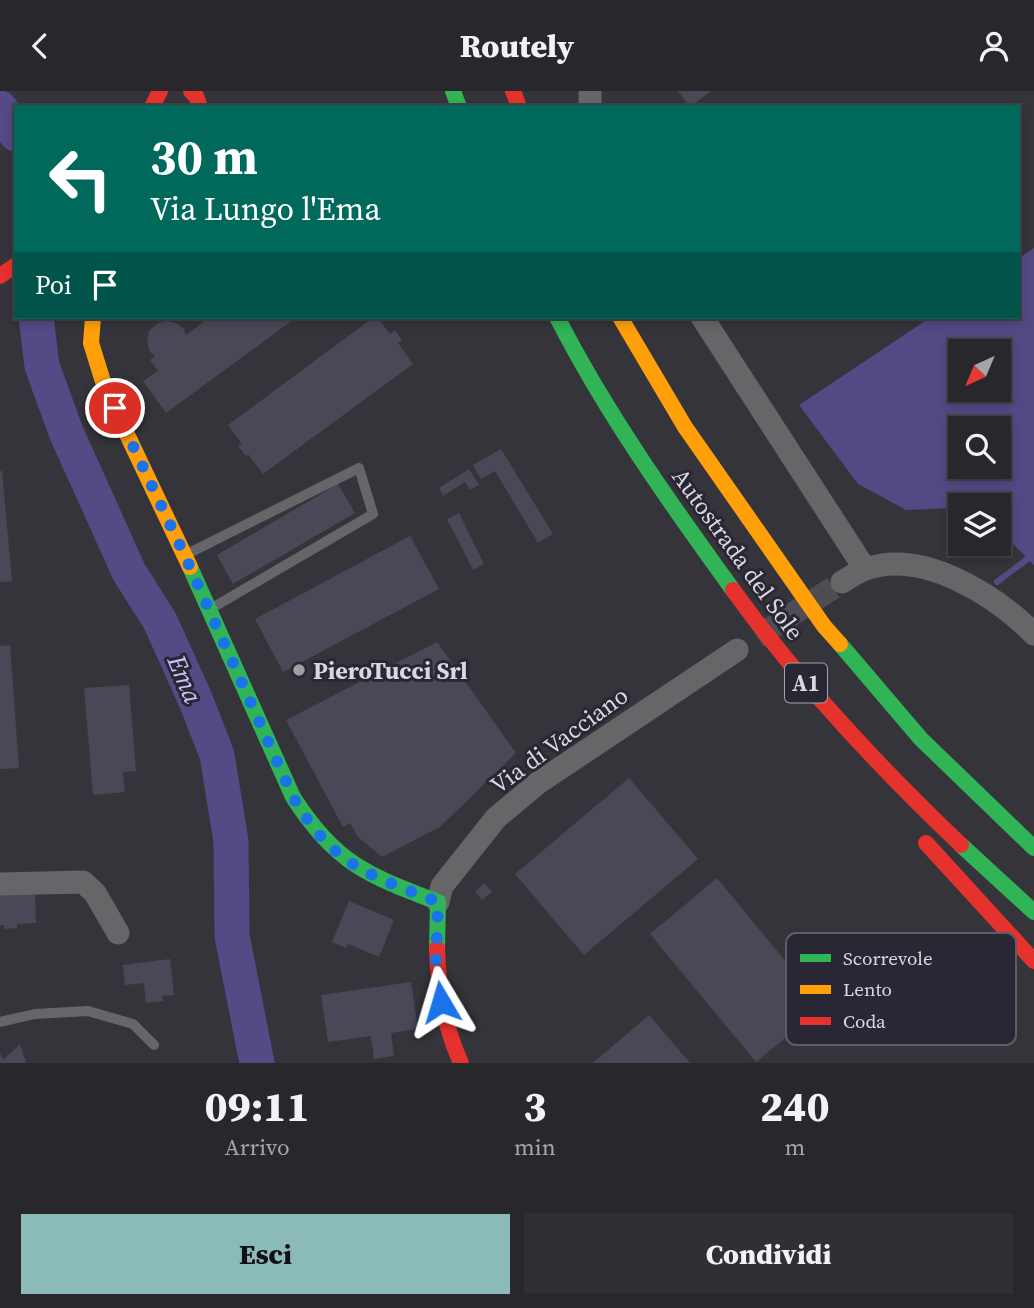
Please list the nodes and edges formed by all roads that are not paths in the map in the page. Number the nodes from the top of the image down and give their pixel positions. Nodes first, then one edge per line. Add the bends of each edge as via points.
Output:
1 (93, 319) edge
2 (558, 319) edge
3 (621, 319) edge
4 (703, 319) edge
5 (616, 421) junction
6 (664, 521) dead end
7 (185, 556) junction
8 (865, 569) junction
9 (842, 582) tunnel mouth
10 (209, 610) junction
11 (1034, 634) edge
12 (744, 645) tunnel mouth
13 (917, 833) dead end
14 (1034, 848) edge
15 (0, 884) edge
16 (438, 902) junction
17 (1034, 912) edge
18 (118, 933) dead end
19 (1008, 933) edge
20 (1016, 941) edge
21 (1034, 961) edge
22 (0, 1022) edge
23 (154, 1045) dead end
24 (461, 1063) edge

1 - 7 main road via 92,343 105,389
2 - 5 main road, Autostrada del Sole / A1
3 - 14 main road, Autostrada del Sole / A1 via 685,427 824,627 921,739
4 - 8 street
5 - 6 main road
5 - 17 main road, Autostrada del Sole / A1 via 726,582 789,664 855,738
7 - 10 main road
7 - 10 lane via 359,468 373,514
8 - 9 street
8 - 11 street via 899,564 961,580
10 - 16 main road via 293,797 314,829 356,868
12 - 16 street, Via di Vacciano via 538,783 496,818 442,886
13 - 19 main road
15 - 18 street via 83,882 95,893
16 - 24 main road, Via di Vacciano via 438,981 444,1022
20 - 21 main road
22 - 23 lane via 35,1014 88,1011 133,1024

